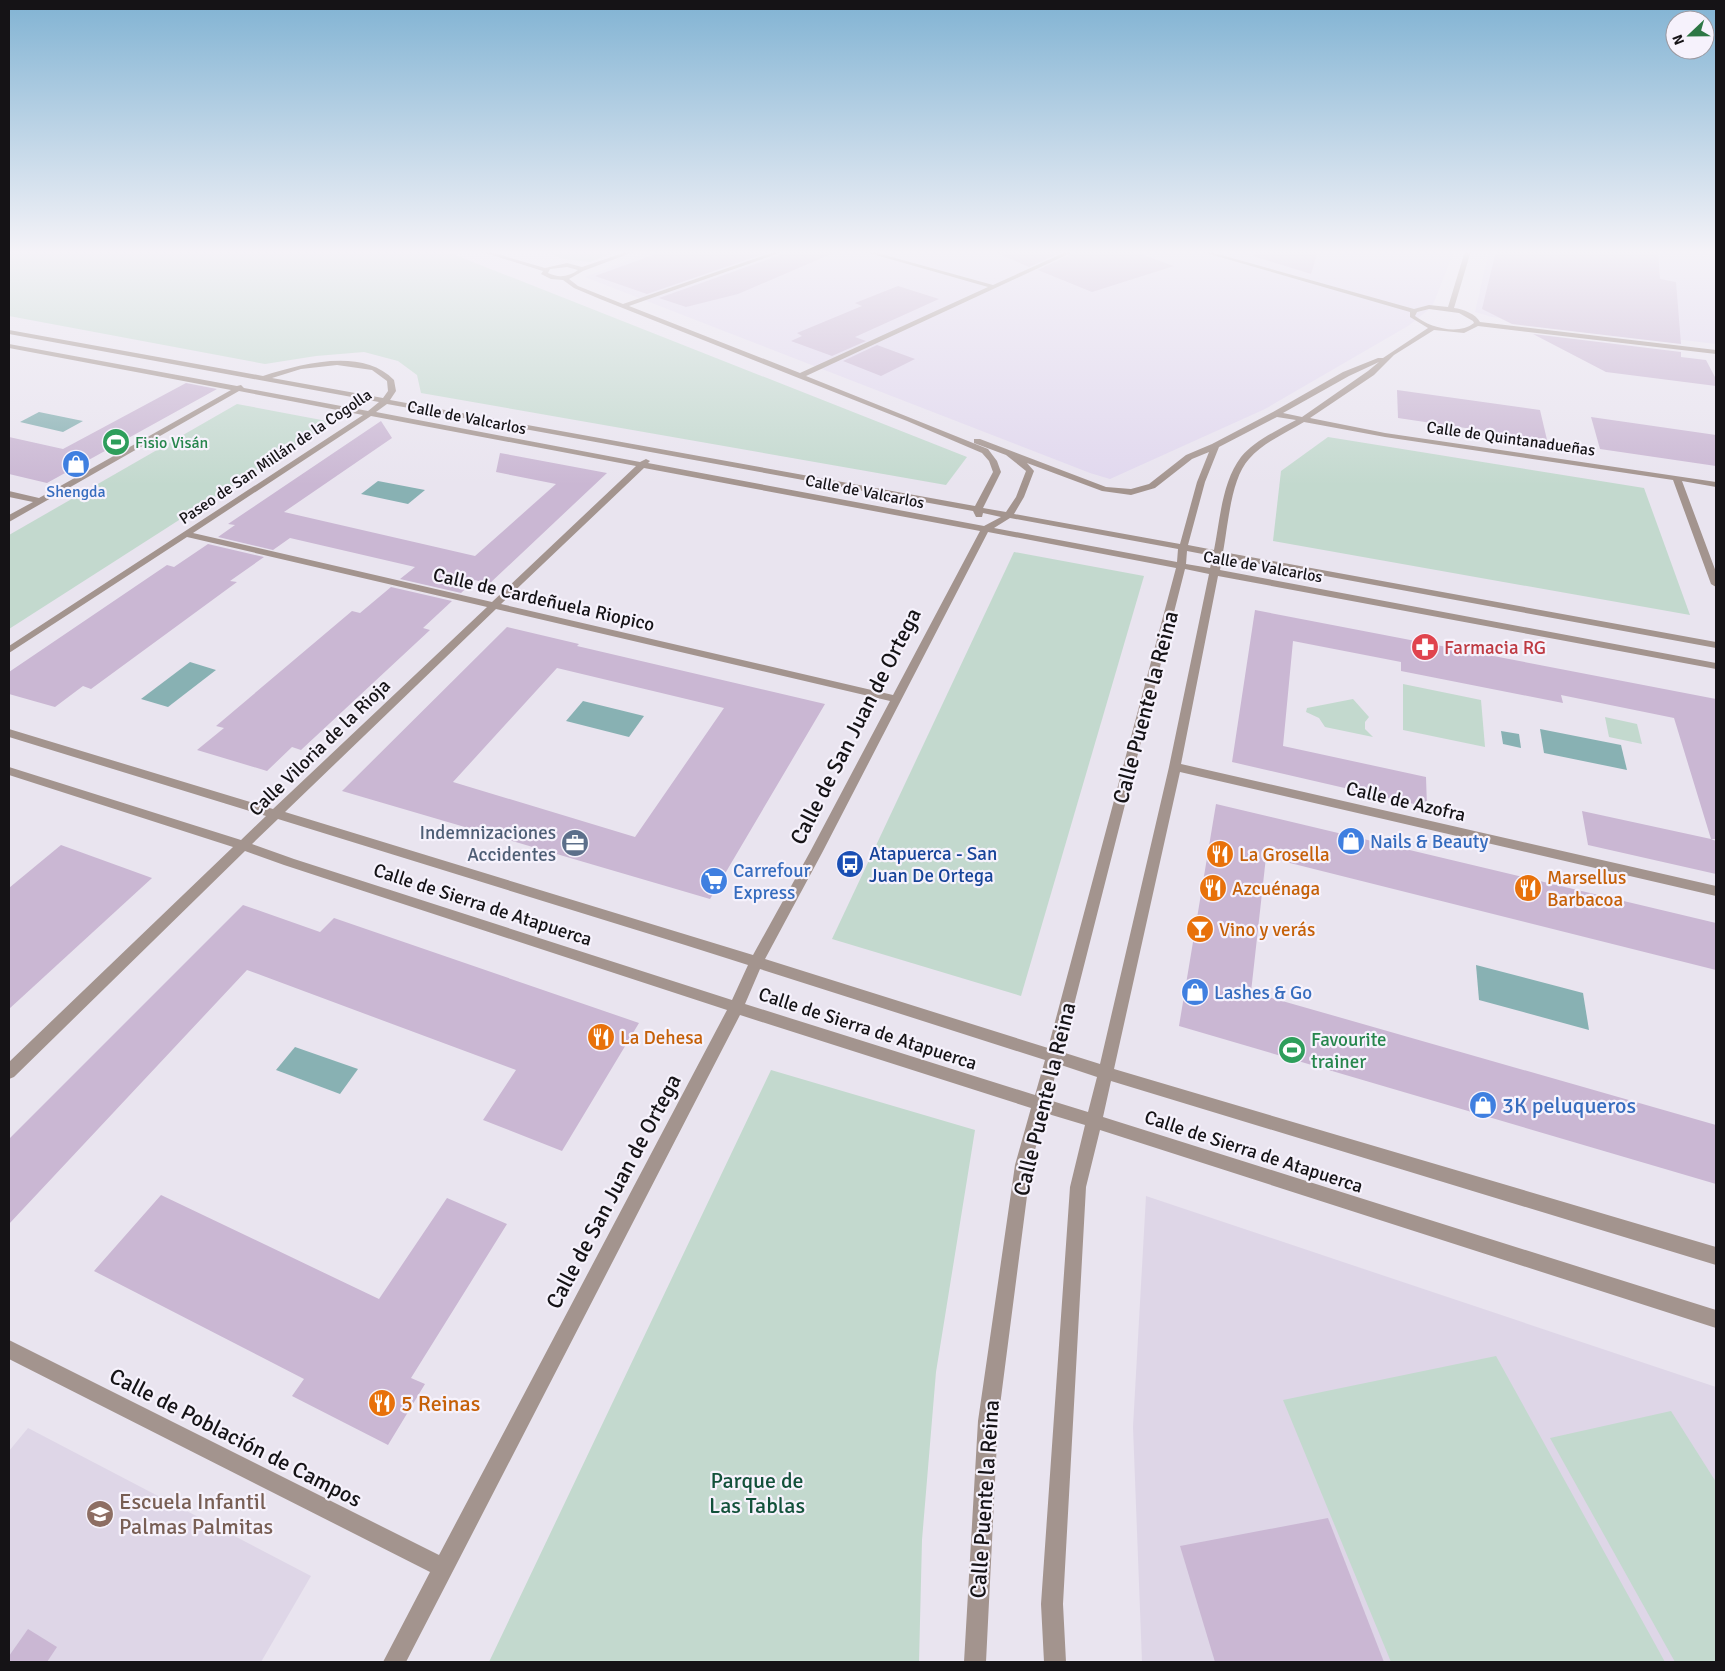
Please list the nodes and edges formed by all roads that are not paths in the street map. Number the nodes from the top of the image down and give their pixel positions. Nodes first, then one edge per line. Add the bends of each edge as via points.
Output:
1 (681, 329) edge
2 (903, 329) edge
3 (1431, 329) edge
4 (1447, 329) edge
5 (1470, 329) edge
6 (1520, 329) edge
7 (9, 332) edge
8 (40, 338) junction
9 (9, 346) edge
10 (19, 348) junction
11 (9, 352) edge
12 (1716, 352) edge
13 (1392, 354) junction
14 (800, 376) junction
15 (263, 379) junction
16 (238, 388) junction
17 (385, 401) junction
18 (369, 414) junction
19 (1276, 414) junction
20 (910, 419) junction
21 (1302, 420) junction
22 (1215, 446) junction
23 (657, 452) junction
24 (1009, 453) junction
25 (642, 465) junction
26 (1676, 478) junction
27 (1716, 484) edge
28 (9, 494) edge
29 (41, 502) junction
30 (977, 510) junction
31 (1008, 516) junction
32 (9, 520) edge
33 (985, 529) junction
34 (185, 534) junction
35 (1183, 548) junction
36 (1218, 553) junction
37 (1181, 566) junction
38 (1215, 573) junction
39 (1716, 584) edge
40 (495, 606) junction
41 (1716, 645) edge
42 (9, 650) edge
43 (1716, 666) edge
44 (895, 698) junction
45 (9, 733) edge
46 (1175, 767) junction
47 (9, 771) edge
48 (276, 814) junction
49 (243, 845) junction
50 (1716, 892) edge
51 (756, 962) junction
52 (736, 1007) junction
53 (1053, 1056) junction
54 (9, 1072) edge
55 (1106, 1073) junction
56 (1040, 1104) junction
57 (1094, 1121) junction
58 (1716, 1256) edge
59 (1716, 1319) edge
60 (9, 1349) edge
61 (443, 1568) junction
62 (394, 1662) edge
63 (975, 1662) edge
64 (1055, 1662) edge

1 - 14 street
2 - 14 street
3 - 13 street
4 - 5 street
6 - 12 street
7 - 8 street, Calle de Valcarlos
8 - 10 street
8 - 15 street, Calle de Valcarlos
9 - 10 street, Calle de Valcarlos
10 - 11 street
10 - 16 street, Calle de Valcarlos
13 - 19 street via 1346,374
13 - 21 street, Calle Puente la Reina via 1371,373
14 - 20 street
15 - 16 street, Paseo de San Millán de la Cogolla
15 - 17 street, Calle de Valcarlos
15 - 17 street, Paseo de San Millán de la Cogolla via 300,367 337,363 374,368 390,380 392,392
16 - 18 street, Calle de Valcarlos
16 - 29 street, Paseo de San Millán de la Cogolla
17 - 18 street, Paseo de San Millán de la Cogolla
17 - 23 street, Calle de Valcarlos
18 - 25 street, Calle de Valcarlos
18 - 34 street, Paseo de San Millán de la Cogolla
19 - 21 street, Calle de Quintanadueñas
19 - 22 street
20 - 24 street
20 - 30 street via 985,451 993,461 996,472
21 - 26 street, Calle de Quintanadueñas
21 - 36 street, Calle Puente la Reina via 1267,440 1245,458 1233,480
22 - 24 street via 1189,457 1152,486 1132,492 1105,489
22 - 35 street, Calle Puente la Reina via 1201,482
23 - 25 street, Calle Viloria de la Rioja
23 - 30 street, Calle de Valcarlos
24 - 31 street via 1030,471
25 - 33 street, Calle de Valcarlos
25 - 40 street, Calle Viloria de la Rioja
26 - 27 street, Calle de Quintanadueñas
26 - 39 street
28 - 29 street
29 - 32 street, Paseo de San Millán de la Cogolla
30 - 31 street, Calle de Valcarlos
30 - 33 street
31 - 33 street
31 - 35 street, Calle de Valcarlos
33 - 37 street, Calle de Valcarlos
33 - 44 street, Calle de San Juan de Ortega
34 - 40 street, Calle de Cardeñuela Riopico
34 - 42 street, Paseo de San Millán de la Cogolla
35 - 36 street, Calle de Valcarlos
35 - 37 street, Calle Puente la Reina
36 - 38 street, Calle Puente la Reina
36 - 41 street, Calle de Valcarlos
37 - 38 street, Calle de Valcarlos
37 - 53 street, Calle Puente la Reina
38 - 43 street, Calle de Valcarlos
38 - 46 street, Calle Puente la Reina
40 - 44 street, Calle de Cardeñuela Riopico
40 - 48 street, Calle Viloria de la Rioja
44 - 51 street, Calle de San Juan de Ortega
45 - 48 street, Calle de Sierra de Atapuerca
46 - 50 street, Calle de Azofra
46 - 55 street, Calle Puente la Reina
47 - 49 street, Calle de Sierra de Atapuerca
48 - 49 street, Calle Viloria de la Rioja
48 - 51 street, Calle de Sierra de Atapuerca
49 - 52 street, Calle de Sierra de Atapuerca
49 - 54 street, Calle Viloria de la Rioja
51 - 52 street, Calle de San Juan de Ortega
51 - 53 street, Calle de Sierra de Atapuerca
52 - 56 street, Calle de Sierra de Atapuerca
52 - 61 street, Calle de San Juan de Ortega
53 - 55 street, Calle de Sierra de Atapuerca
53 - 56 street, Calle Puente la Reina
55 - 57 street, Calle Puente la Reina
55 - 58 street, Calle de Sierra de Atapuerca
56 - 57 street, Calle de Sierra de Atapuerca
56 - 63 street, Calle Puente la Reina via 1023,1165 988,1421
57 - 59 street, Calle de Sierra de Atapuerca
57 - 64 street, Calle Puente la Reina via 1078,1187 1052,1604
60 - 61 street, Calle de Población de Campos
61 - 62 street, Calle de San Juan de Ortega

